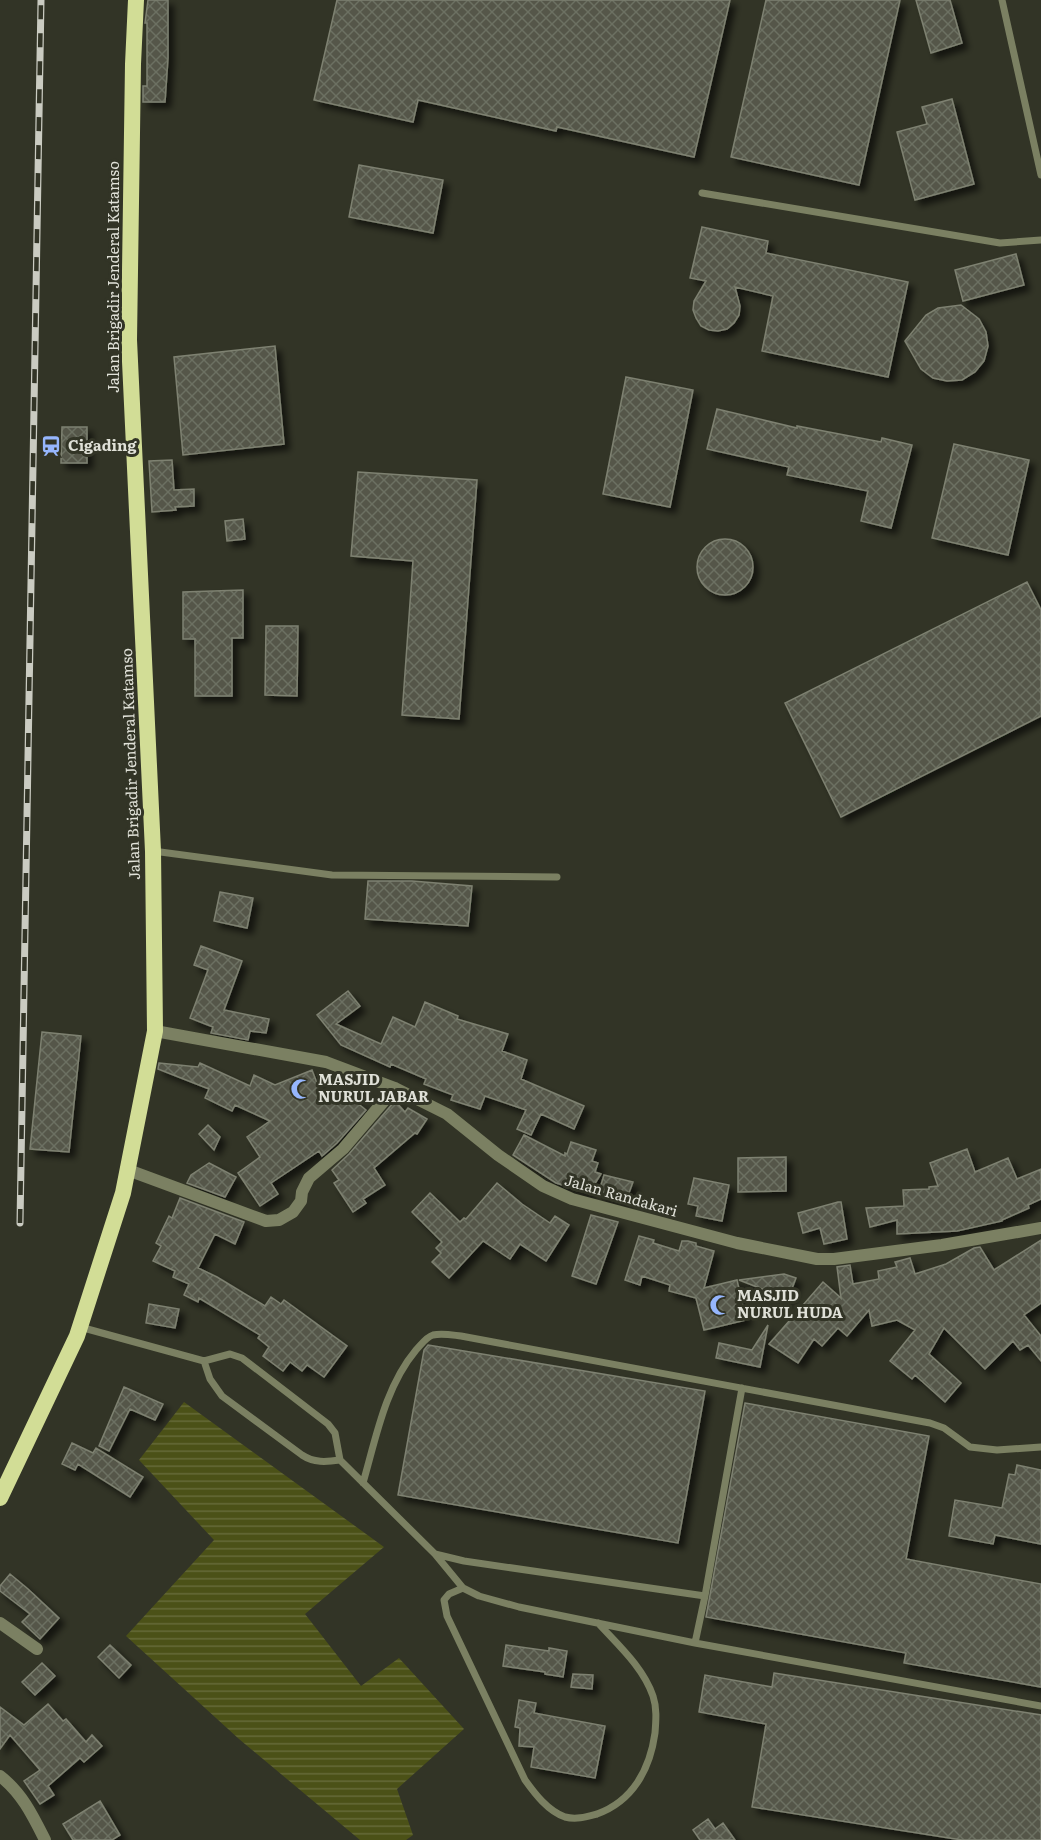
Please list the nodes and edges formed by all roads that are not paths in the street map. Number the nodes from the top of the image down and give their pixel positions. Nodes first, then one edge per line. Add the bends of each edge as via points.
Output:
1 (136, 0) edge
2 (1002, 0) edge
3 (1041, 175) edge
4 (702, 194) dead end
5 (1041, 240) edge
6 (153, 850) junction
7 (557, 877) dead end
8 (155, 1031) junction
9 (395, 1088) junction
10 (128, 1170) junction
11 (1041, 1228) edge
12 (80, 1327) junction
13 (204, 1361) junction
14 (742, 1388) junction
15 (1041, 1447) edge
16 (340, 1460) junction
17 (363, 1483) junction
18 (0, 1498) edge
19 (435, 1554) junction
20 (463, 1588) junction
21 (705, 1596) junction
22 (0, 1623) edge
23 (598, 1623) junction
24 (695, 1643) junction
25 (38, 1649) dead end
26 (1041, 1706) edge
27 (0, 1776) edge
28 (45, 1840) edge

1 - 6 highway, Jalan Brigadir Jenderal Katamso via 129,340
2 - 3 lane
4 - 5 lane via 1000,243
6 - 7 lane via 332,875
6 - 8 highway, Jalan Brigadir Jenderal Katamso
8 - 9 street, Jalan Randakari via 326,1062
8 - 10 highway, Jalan Brigadir Jenderal Katamso
9 - 10 street via 343,1149 309,1178 293,1212 279,1220 266,1221
9 - 11 street, Jalan Randakari via 447,1114 555,1193 736,1243 834,1259
10 - 12 highway, Jalan Brigadir Jenderal Katamso
12 - 13 lane
12 - 18 highway, Jalan Brigadir Jenderal Katamso
13 - 16 lane via 210,1379 222,1395 302,1455 322,1462
13 - 16 lane via 230,1354 242,1358 328,1424 335,1433
14 - 15 lane via 930,1423 970,1447
14 - 17 lane via 461,1336 432,1335 412,1354 392,1388
14 - 21 lane
16 - 17 lane
17 - 19 lane
19 - 20 lane
19 - 21 lane
20 - 23 lane via 519,1607
20 - 23 lane via 444,1600 447,1616 525,1780 542,1801 566,1817 583,1819 611,1809 634,1787 651,1754 657,1715 649,1685
21 - 24 lane
22 - 25 street
23 - 24 lane
24 - 26 lane
27 - 28 street via 23,1801

